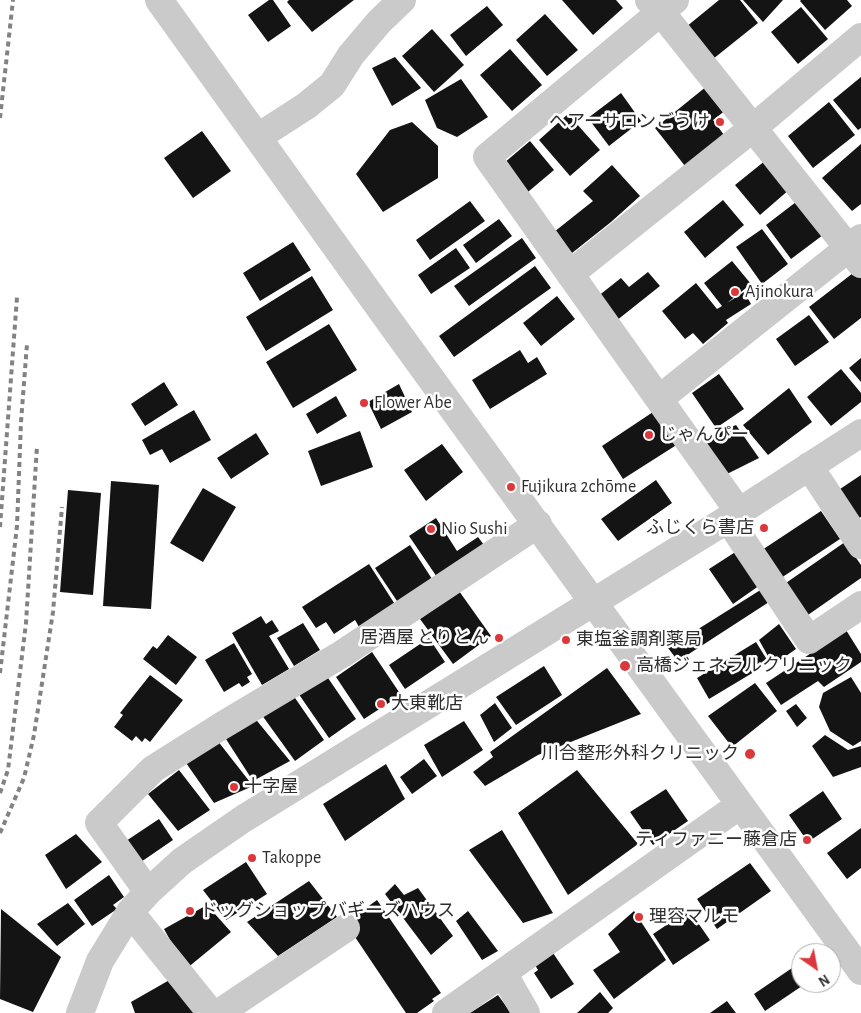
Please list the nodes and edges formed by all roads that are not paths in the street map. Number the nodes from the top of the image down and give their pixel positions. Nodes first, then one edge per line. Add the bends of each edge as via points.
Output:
1 (159, 0) edge
2 (402, 0) edge
3 (661, 4) edge
4 (861, 36) edge
5 (753, 128) junction
6 (258, 138) junction
7 (857, 250) edge
8 (570, 274) junction
9 (659, 399) junction
10 (861, 433) edge
11 (808, 466) junction
12 (733, 515) junction
13 (538, 524) junction
14 (861, 545) edge
15 (593, 602) junction
16 (861, 605) edge
17 (740, 805) junction
18 (139, 902) junction
19 (346, 928) dead end
20 (861, 971) edge
21 (503, 973) junction
22 (80, 1013) edge
23 (211, 1013) edge
24 (219, 1013) edge
25 (446, 1013) edge
26 (526, 1013) edge

1 - 6 street
2 - 6 street via 351,55 332,84
3 - 5 street
3 - 8 street via 487,157
4 - 5 street
5 - 7 street
5 - 8 street
6 - 13 street
7 - 9 street
8 - 9 street
9 - 12 street
10 - 11 street
11 - 12 street
11 - 14 street
12 - 15 street
12 - 16 street via 809,640
13 - 15 street
13 - 18 street via 342,654 153,769 99,823
15 - 17 street
15 - 18 street via 243,819 182,861
17 - 20 street
17 - 21 street
18 - 22 street via 100,961
18 - 23 street
19 - 24 street
21 - 25 street
21 - 26 street

